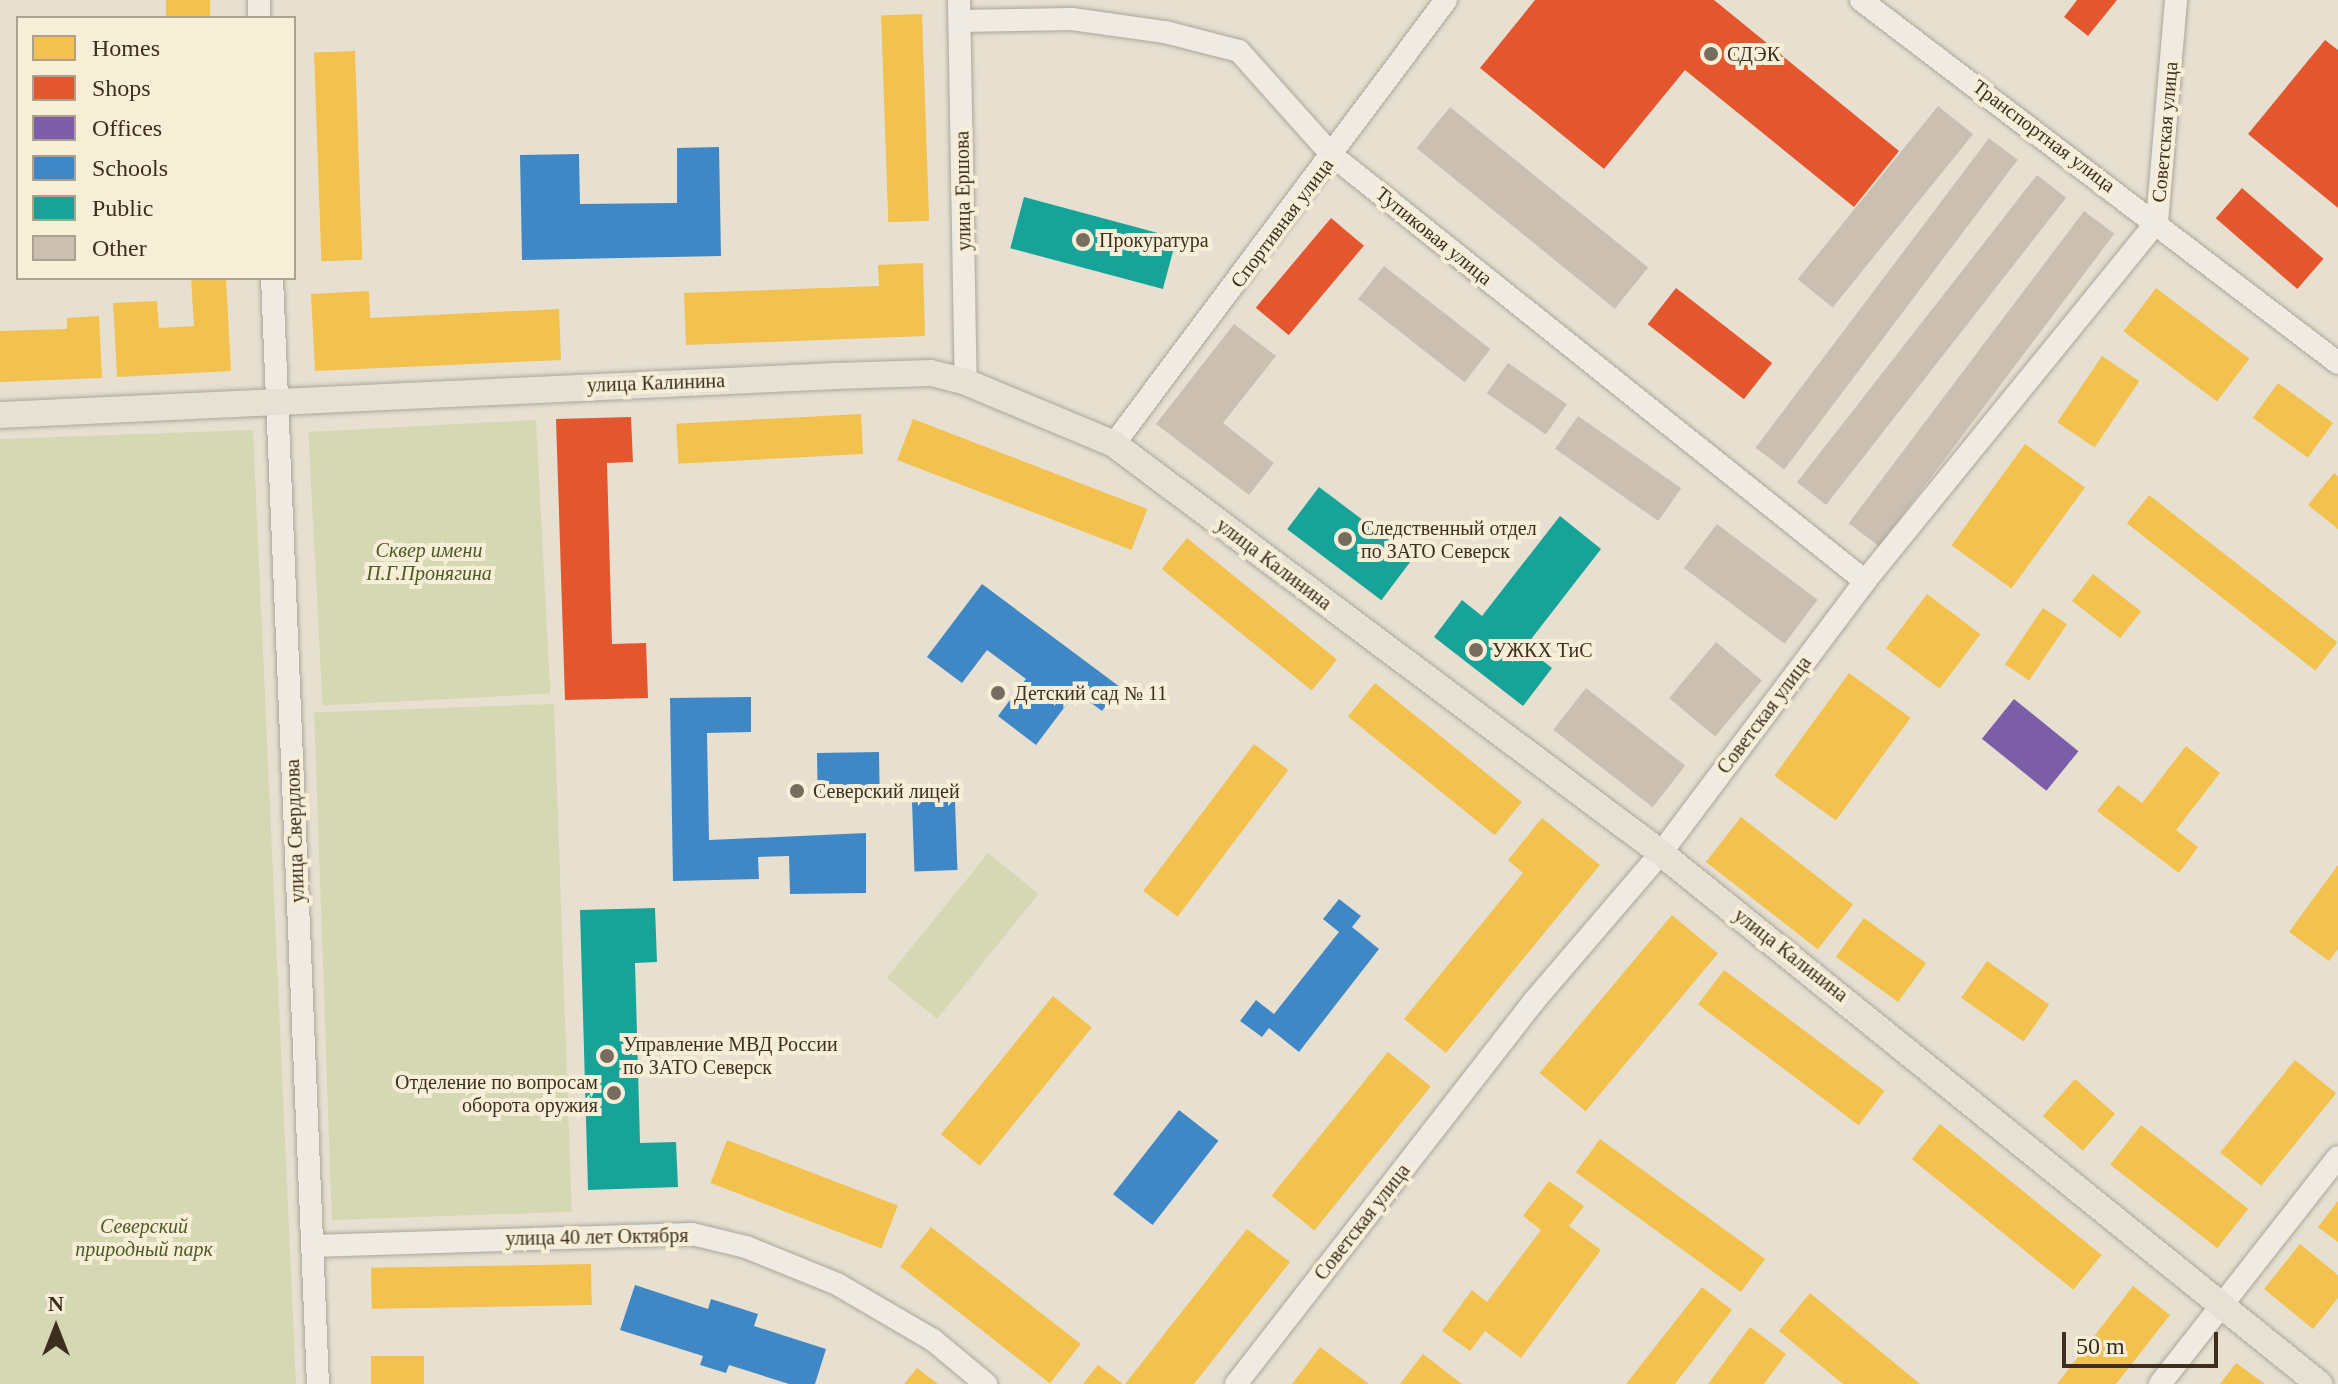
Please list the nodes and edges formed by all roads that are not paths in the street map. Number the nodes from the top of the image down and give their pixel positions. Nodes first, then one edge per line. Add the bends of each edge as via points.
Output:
1 (1446, 0) edge
2 (1861, 0) edge
3 (2176, 0) edge
4 (959, 10) edge
5 (1333, 156) junction
6 (2157, 222) junction
7 (272, 280) edge
8 (2338, 363) edge
9 (966, 382) junction
10 (276, 400) junction
11 (0, 415) edge
12 (1114, 444) junction
13 (1865, 581) junction
14 (1661, 853) junction
15 (2338, 1157) edge
16 (312, 1246) junction
17 (2222, 1306) junction
18 (318, 1384) edge
19 (986, 1384) edge
20 (1236, 1384) edge
21 (2160, 1384) edge
22 (2319, 1384) edge

1 - 5 street, Спортивная улица
2 - 6 street, Транспортная улица
3 - 6 street, Советская улица
4 - 5 street, Тупиковая улица via 1165,32 1239,51
4 - 9 street, улица Ершова
5 - 12 street, Спортивная улица
5 - 13 street, Тупиковая улица
6 - 8 street, Транспортная улица
6 - 13 street, Советская улица
7 - 10 street, улица Свердлова
9 - 10 main road, улица Калинина via 931,373
9 - 12 main road, улица Калинина
10 - 11 main road, улица Калинина
10 - 16 street, улица Свердлова
12 - 14 main road, улица Калинина
13 - 14 street, Советская улица
14 - 17 main road, улица Калинина
14 - 20 street, Советская улица via 1534,1001
15 - 17 street
16 - 18 street, улица Свердлова
16 - 19 street, улица 40 лет Октября via 692,1234 746,1247 837,1284 933,1340
17 - 21 street
17 - 22 main road, улица Калинина

